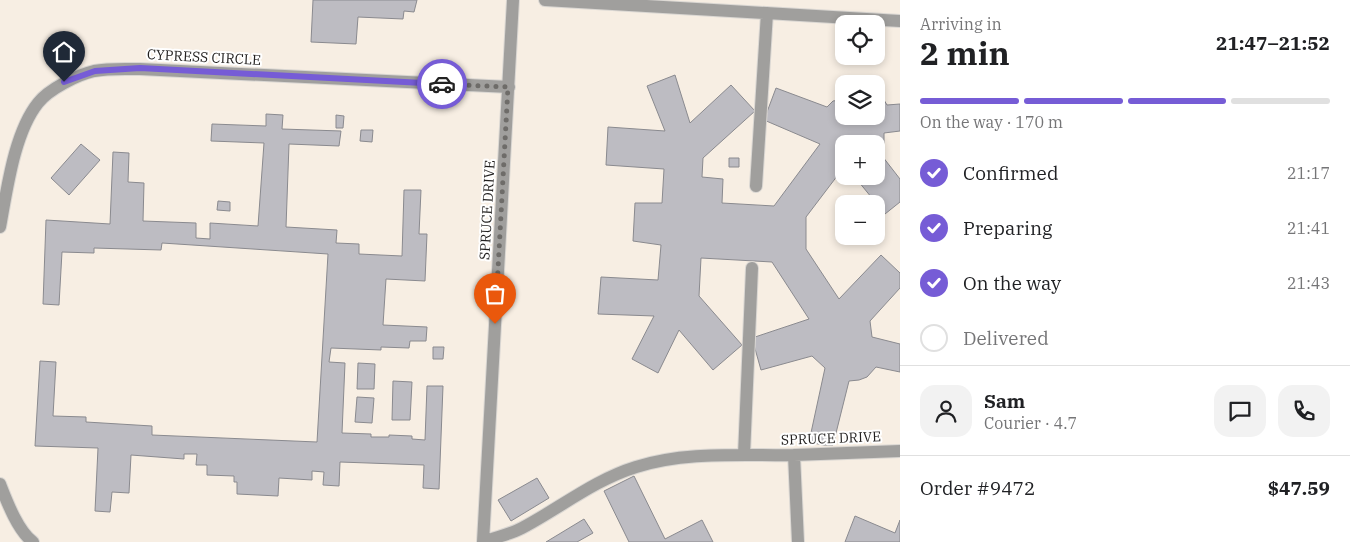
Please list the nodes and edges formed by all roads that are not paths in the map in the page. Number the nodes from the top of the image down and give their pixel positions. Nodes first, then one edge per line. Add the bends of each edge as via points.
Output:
1 (513, 0) edge
2 (545, 0) edge
3 (767, 13) junction
4 (900, 21) edge
5 (508, 87) junction
6 (756, 186) dead end
7 (0, 227) edge
8 (752, 268) dead end
9 (900, 451) edge
10 (744, 455) junction
11 (794, 455) junction
12 (0, 484) edge
13 (33, 542) edge
14 (483, 542) edge
15 (798, 542) edge

1 - 5 street, SPRUCE DRIVE
2 - 3 street
3 - 4 street
3 - 6 street
5 - 7 street, CYPRESS CIRCLE via 140,68 95,71 64,82 39,102 22,133 10,173
5 - 14 street, SPRUCE DRIVE
8 - 10 street
9 - 11 street, SPRUCE DRIVE
10 - 11 street, SPRUCE DRIVE
10 - 14 street, SPRUCE DRIVE via 678,458 634,468 598,482 520,529
11 - 15 street
12 - 13 street via 18,523

